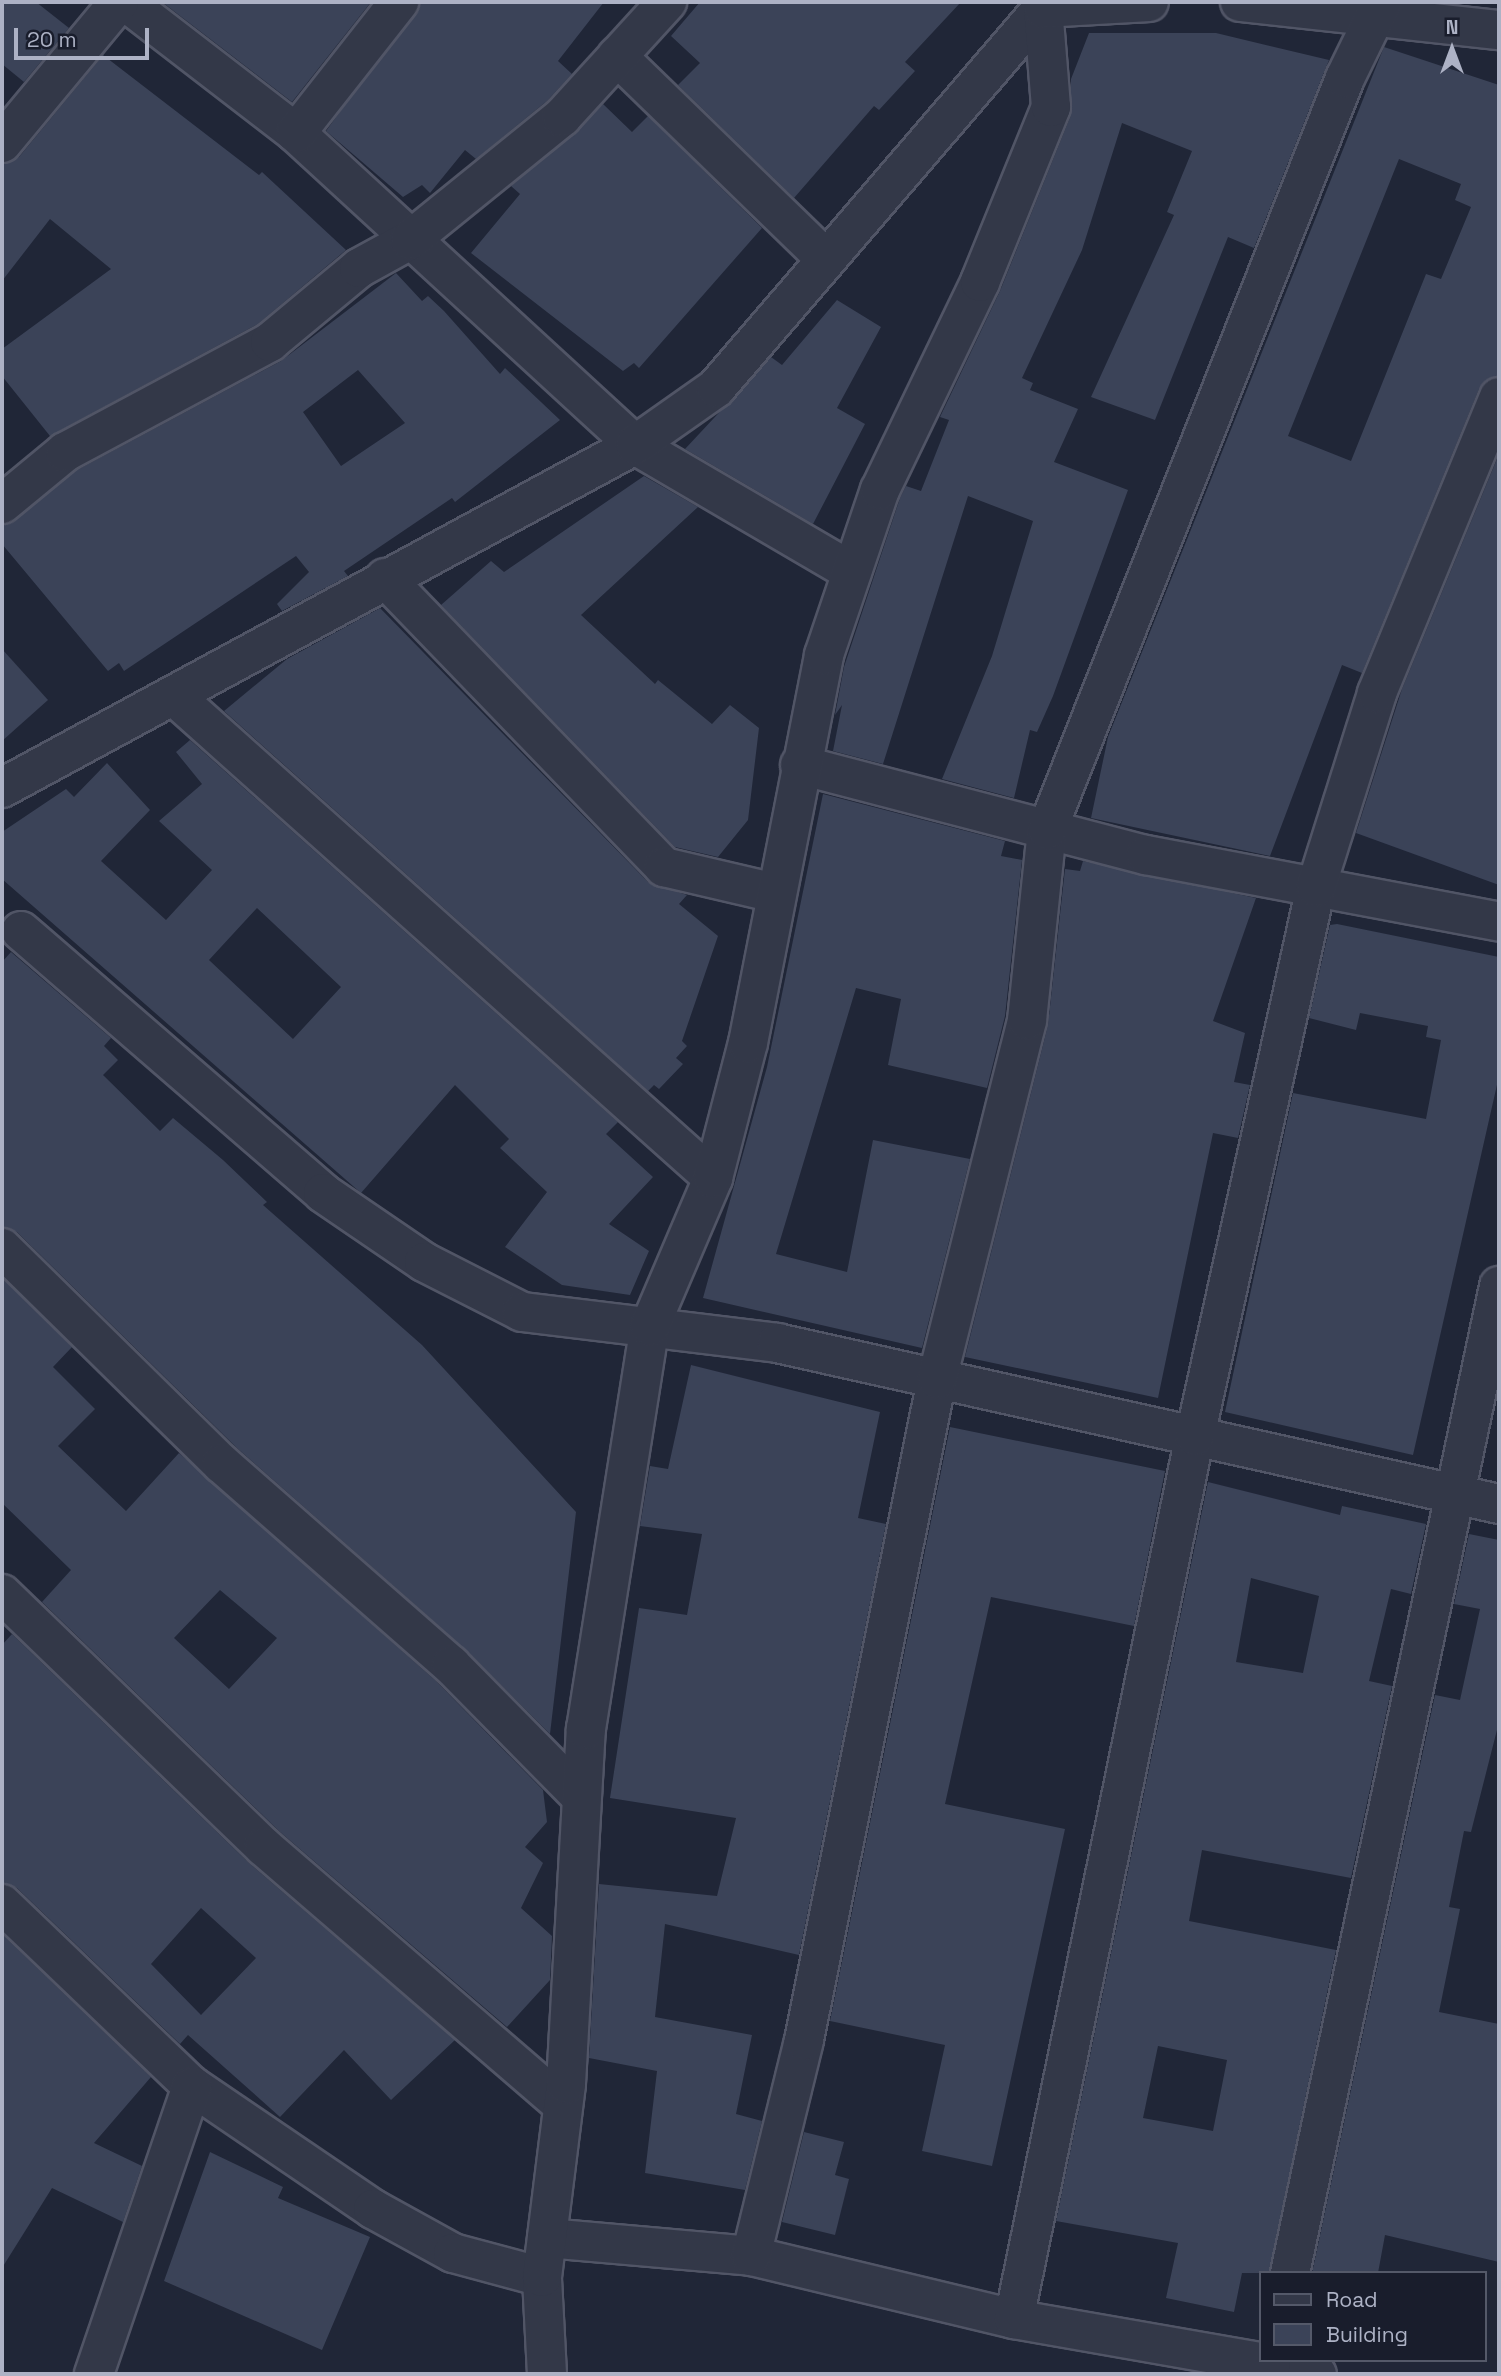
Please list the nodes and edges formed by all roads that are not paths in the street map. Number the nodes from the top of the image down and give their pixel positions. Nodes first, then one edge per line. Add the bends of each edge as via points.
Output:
1 (119, 2) edge
2 (126, 2) edge
3 (399, 2) edge
4 (667, 2) edge
5 (1149, 2) edge
6 (1240, 2) edge
7 (1045, 5) edge
8 (1378, 8) edge
9 (1499, 30) edge
10 (617, 56) junction
11 (296, 133) junction
12 (2, 143) edge
13 (410, 240) junction
14 (826, 259) junction
15 (1499, 397) edge
16 (635, 445) junction
17 (2, 504) edge
18 (852, 572) junction
19 (385, 578) junction
20 (174, 696) junction
21 (800, 765) junction
22 (2, 788) edge
23 (1047, 830) junction
24 (1316, 887) junction
25 (775, 893) junction
26 (1499, 922) edge
27 (8, 932) edge
28 (713, 1178) junction
29 (2, 1248) edge
30 (1499, 1286) edge
31 (650, 1326) junction
32 (937, 1378) junction
33 (1195, 1436) junction
34 (1459, 1495) junction
35 (1499, 1504) edge
36 (2, 1594) edge
37 (581, 1797) junction
38 (3, 1908) edge
39 (191, 2086) junction
40 (562, 2104) junction
41 (547, 2238) junction
42 (751, 2256) junction
43 (1290, 2271) edge
44 (542, 2277) junction
45 (1014, 2319) junction
46 (1260, 2360) edge
47 (1272, 2362) edge
48 (94, 2374) edge
49 (547, 2374) edge
50 (1317, 2374) edge

1 - 12 street
2 - 11 street
3 - 11 street
4 - 10 street
5 - 7 street
6 - 8 street
7 - 14 street
7 - 18 street via 1051,107 980,282 880,489
8 - 9 street
8 - 23 street
10 - 13 street via 562,117
10 - 14 street
11 - 13 street
13 - 16 street
13 - 17 street via 359,268 270,342 65,452
14 - 16 street via 716,388
15 - 24 street via 1377,693
16 - 18 street
16 - 19 street
18 - 21 street via 824,655
19 - 20 street
19 - 25 street via 664,867
20 - 22 street
20 - 28 street
21 - 23 street
21 - 25 street
23 - 24 street
23 - 32 street via 1027,1020
24 - 26 street
24 - 33 street
25 - 28 street via 748,1044
27 - 31 street via 323,1193 424,1262 522,1312
28 - 31 street
29 - 37 street via 222,1464 451,1665
30 - 34 street
31 - 32 street via 776,1343
31 - 37 street via 586,1729
32 - 33 street
32 - 42 street via 804,2040
33 - 34 street
33 - 45 street
34 - 35 street
34 - 43 street
36 - 40 street via 264,1847
37 - 40 street
38 - 39 street
39 - 44 street via 373,2209 453,2253
39 - 48 street
40 - 41 street
41 - 42 street
41 - 44 street
42 - 45 street
44 - 49 street
45 - 46 street
47 - 50 street

